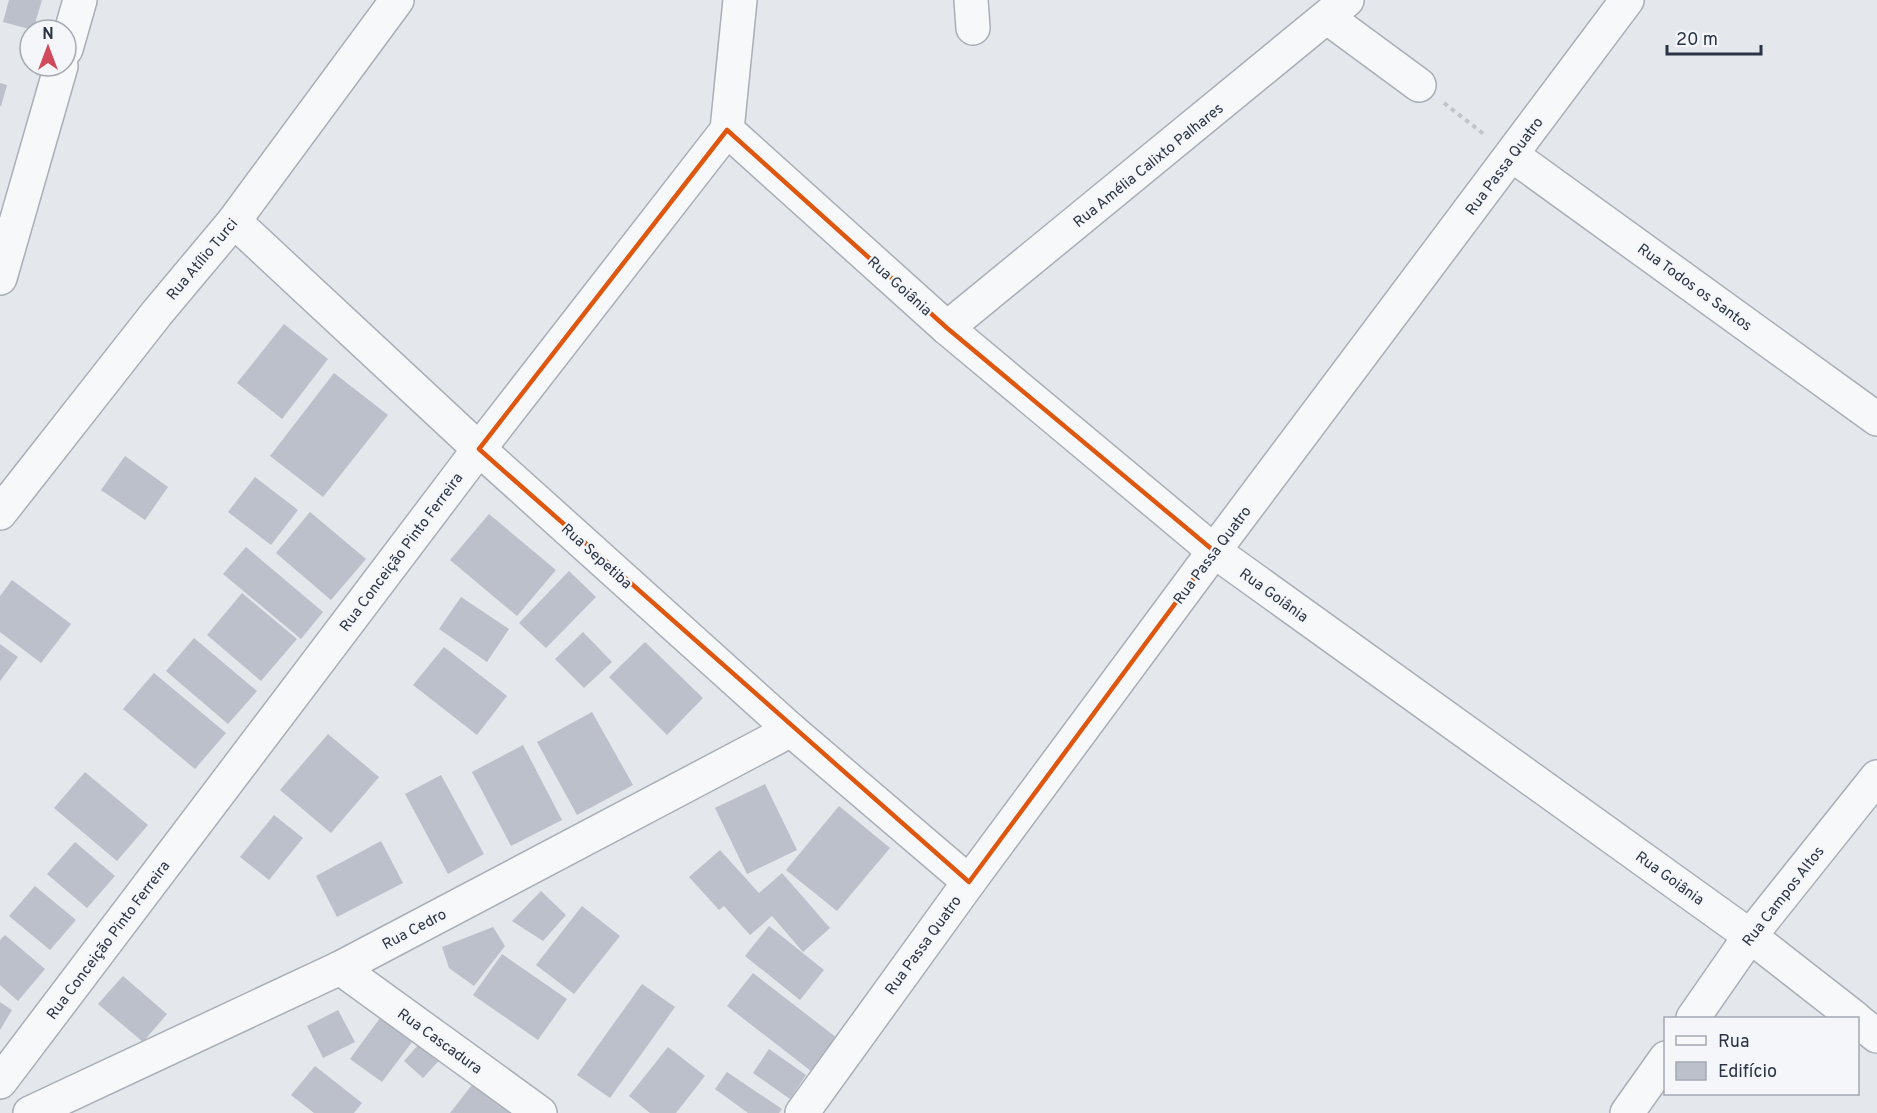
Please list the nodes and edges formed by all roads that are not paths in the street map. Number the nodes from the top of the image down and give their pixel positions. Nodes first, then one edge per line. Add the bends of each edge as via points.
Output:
1 (80, 0) edge
2 (397, 0) edge
3 (740, 0) edge
4 (1627, 0) edge
5 (1338, 9) edge
6 (75, 18) edge
7 (58, 78) edge
8 (1419, 85) road end
9 (727, 130) junction
10 (1512, 155) junction
11 (234, 220) junction
12 (0, 278) edge
13 (947, 328) junction
14 (1877, 419) edge
15 (479, 449) junction
16 (0, 513) edge
17 (1214, 552) junction
18 (791, 730) junction
19 (1877, 777) edge
20 (969, 882) junction
21 (1750, 936) junction
22 (340, 968) junction
23 (1694, 1017) edge
24 (1852, 1017) edge
25 (1859, 1022) edge
26 (1877, 1036) edge
27 (1664, 1059) edge
28 (0, 1083) edge
29 (30, 1113) edge
30 (540, 1113) edge
31 (802, 1113) edge
32 (1627, 1113) edge

1 - 6 street
2 - 11 street, Rua Atílio Turci
3 - 9 street
4 - 10 street, Rua Passa Quatro
5 - 8 street
5 - 13 street, Rua Amélia Calixto Palhares
7 - 12 street
9 - 13 street, Rua Goiânia
9 - 15 street, Rua Conceição Pinto Ferreira
10 - 14 street, Rua Todos os Santos
10 - 17 street, Rua Passa Quatro
11 - 15 street, Rua Sepetiba
11 - 16 street, Rua Atílio Turci
13 - 17 street, Rua Goiânia
15 - 18 street, Rua Sepetiba
15 - 28 street, Rua Conceição Pinto Ferreira
17 - 20 street, Rua Passa Quatro
17 - 21 street, Rua Goiânia
18 - 20 street, Rua Sepetiba
18 - 22 street, Rua Cedro
19 - 21 street, Rua Campos Altos
20 - 31 street, Rua Passa Quatro
21 - 23 street, Rua Campos Altos
21 - 24 street, Rua Goiânia
22 - 29 street, Rua Cedro
22 - 30 street, Rua Cascadura
25 - 26 street, Rua Goiânia
27 - 32 street

